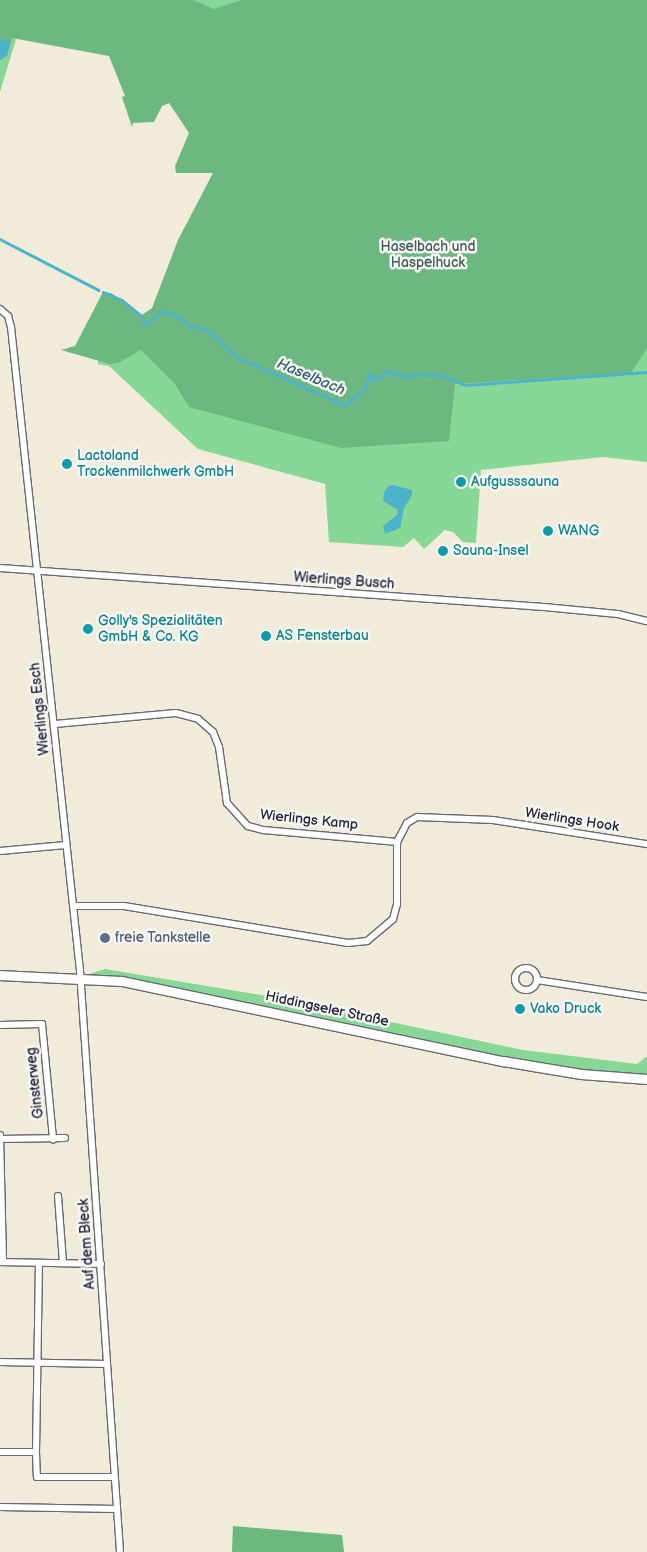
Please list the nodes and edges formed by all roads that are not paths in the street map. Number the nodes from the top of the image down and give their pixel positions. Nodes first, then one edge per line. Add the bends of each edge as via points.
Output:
1 (0, 309) edge
2 (0, 568) edge
3 (38, 571) junction
4 (647, 621) edge
5 (55, 724) junction
6 (397, 842) junction
7 (647, 844) edge
8 (66, 845) junction
9 (0, 851) edge
10 (74, 906) junction
11 (0, 975) edge
12 (80, 977) junction
13 (537, 980) dead end
14 (647, 997) edge
15 (0, 1025) edge
16 (647, 1079) edge
17 (0, 1138) edge
18 (65, 1138) dead end
19 (53, 1139) junction
20 (58, 1196) dead end
21 (2, 1202) edge
22 (1, 1262) edge
23 (39, 1263) junction
24 (63, 1263) junction
25 (101, 1264) junction
26 (0, 1362) edge
27 (36, 1362) junction
28 (108, 1364) junction
29 (0, 1452) edge
30 (36, 1452) junction
31 (114, 1477) junction
32 (0, 1507) edge
33 (117, 1508) junction
34 (120, 1552) edge

1 - 3 street, Wierlings Esch via 8,316 11,327
2 - 3 street
3 - 4 street, Wierlings Busch via 610,613
3 - 5 street, Wierlings Esch
5 - 6 street, Wierlings Kamp via 176,713 198,719 213,732 219,747 227,804 248,826
5 - 8 street, Wierlings Esch
6 - 7 street, Wierlings Hook via 407,823 417,817 493,820
6 - 10 street via 397,904 393,919 367,941 348,943 124,906
8 - 9 street
8 - 10 street, Wierlings Esch
10 - 12 street, Wierlings Esch
11 - 12 street, Hiddingseler Straße
12 - 16 street, Hiddingseler Straße via 141,985 503,1061 581,1074
12 - 25 street, Auf dem Bleck
13 - 14 street
15 - 19 street, Ginsterweg via 42,1024
17 - 19 street
17 - 21 street
18 - 19 street
20 - 24 street
21 - 22 street
22 - 23 street
23 - 24 street
23 - 27 street
24 - 25 street
25 - 28 street, Auf dem Bleck
26 - 27 street
27 - 28 street
27 - 30 street
28 - 31 street, Auf dem Bleck
29 - 30 street
30 - 31 street via 37,1477
31 - 33 street, Auf dem Bleck
32 - 33 street
33 - 34 street, Auf dem Bleck

